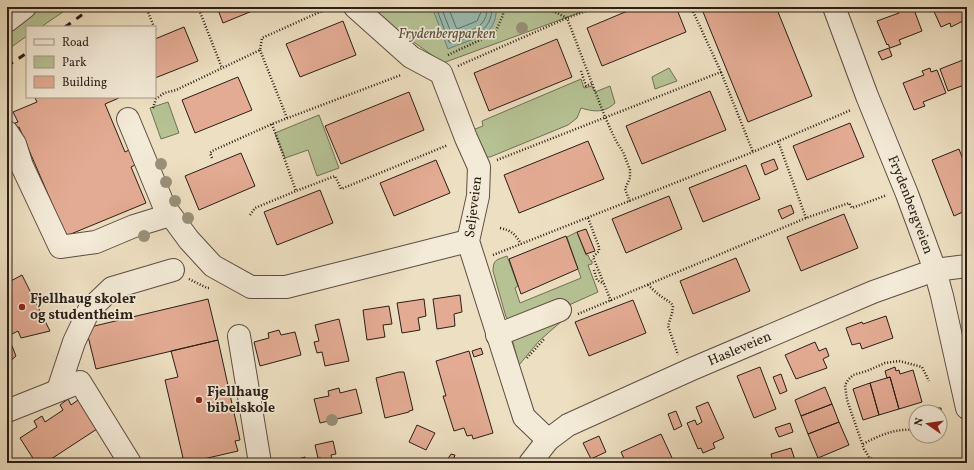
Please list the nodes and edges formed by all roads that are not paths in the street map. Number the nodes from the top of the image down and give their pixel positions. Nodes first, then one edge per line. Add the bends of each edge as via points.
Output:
1 (25, 7) edge
2 (355, 7) edge
3 (834, 7) edge
4 (7, 21) edge
5 (128, 119) dead end
6 (7, 132) edge
7 (170, 215) junction
8 (468, 242) junction
9 (967, 266) edge
10 (173, 270) dead end
11 (935, 270) junction
12 (569, 312) road end
13 (497, 335) junction
14 (239, 336) dead end
15 (58, 390) junction
16 (967, 408) edge
17 (7, 410) edge
18 (548, 440) junction
19 (130, 463) edge
20 (260, 463) edge
21 (530, 463) edge

1 - 4 street
2 - 8 street, Seljeveien via 411,57 434,69 479,167 478,196
3 - 11 street, Frydenbergveien
5 - 7 street
6 - 7 street via 15,144 22,166 60,247 96,242 134,226
7 - 8 street via 213,266 250,287 286,287
8 - 13 street, Seljeveien
9 - 11 street, Hasleveien
10 - 15 street via 112,288 89,310 74,342
11 - 16 street, Frydenbergveien
11 - 18 street, Hasleveien via 873,292 692,369 568,425
12 - 13 street
13 - 18 street, Seljeveien via 524,417
14 - 20 street
15 - 17 street
15 - 19 street via 80,382
18 - 21 street, Hasleveien

